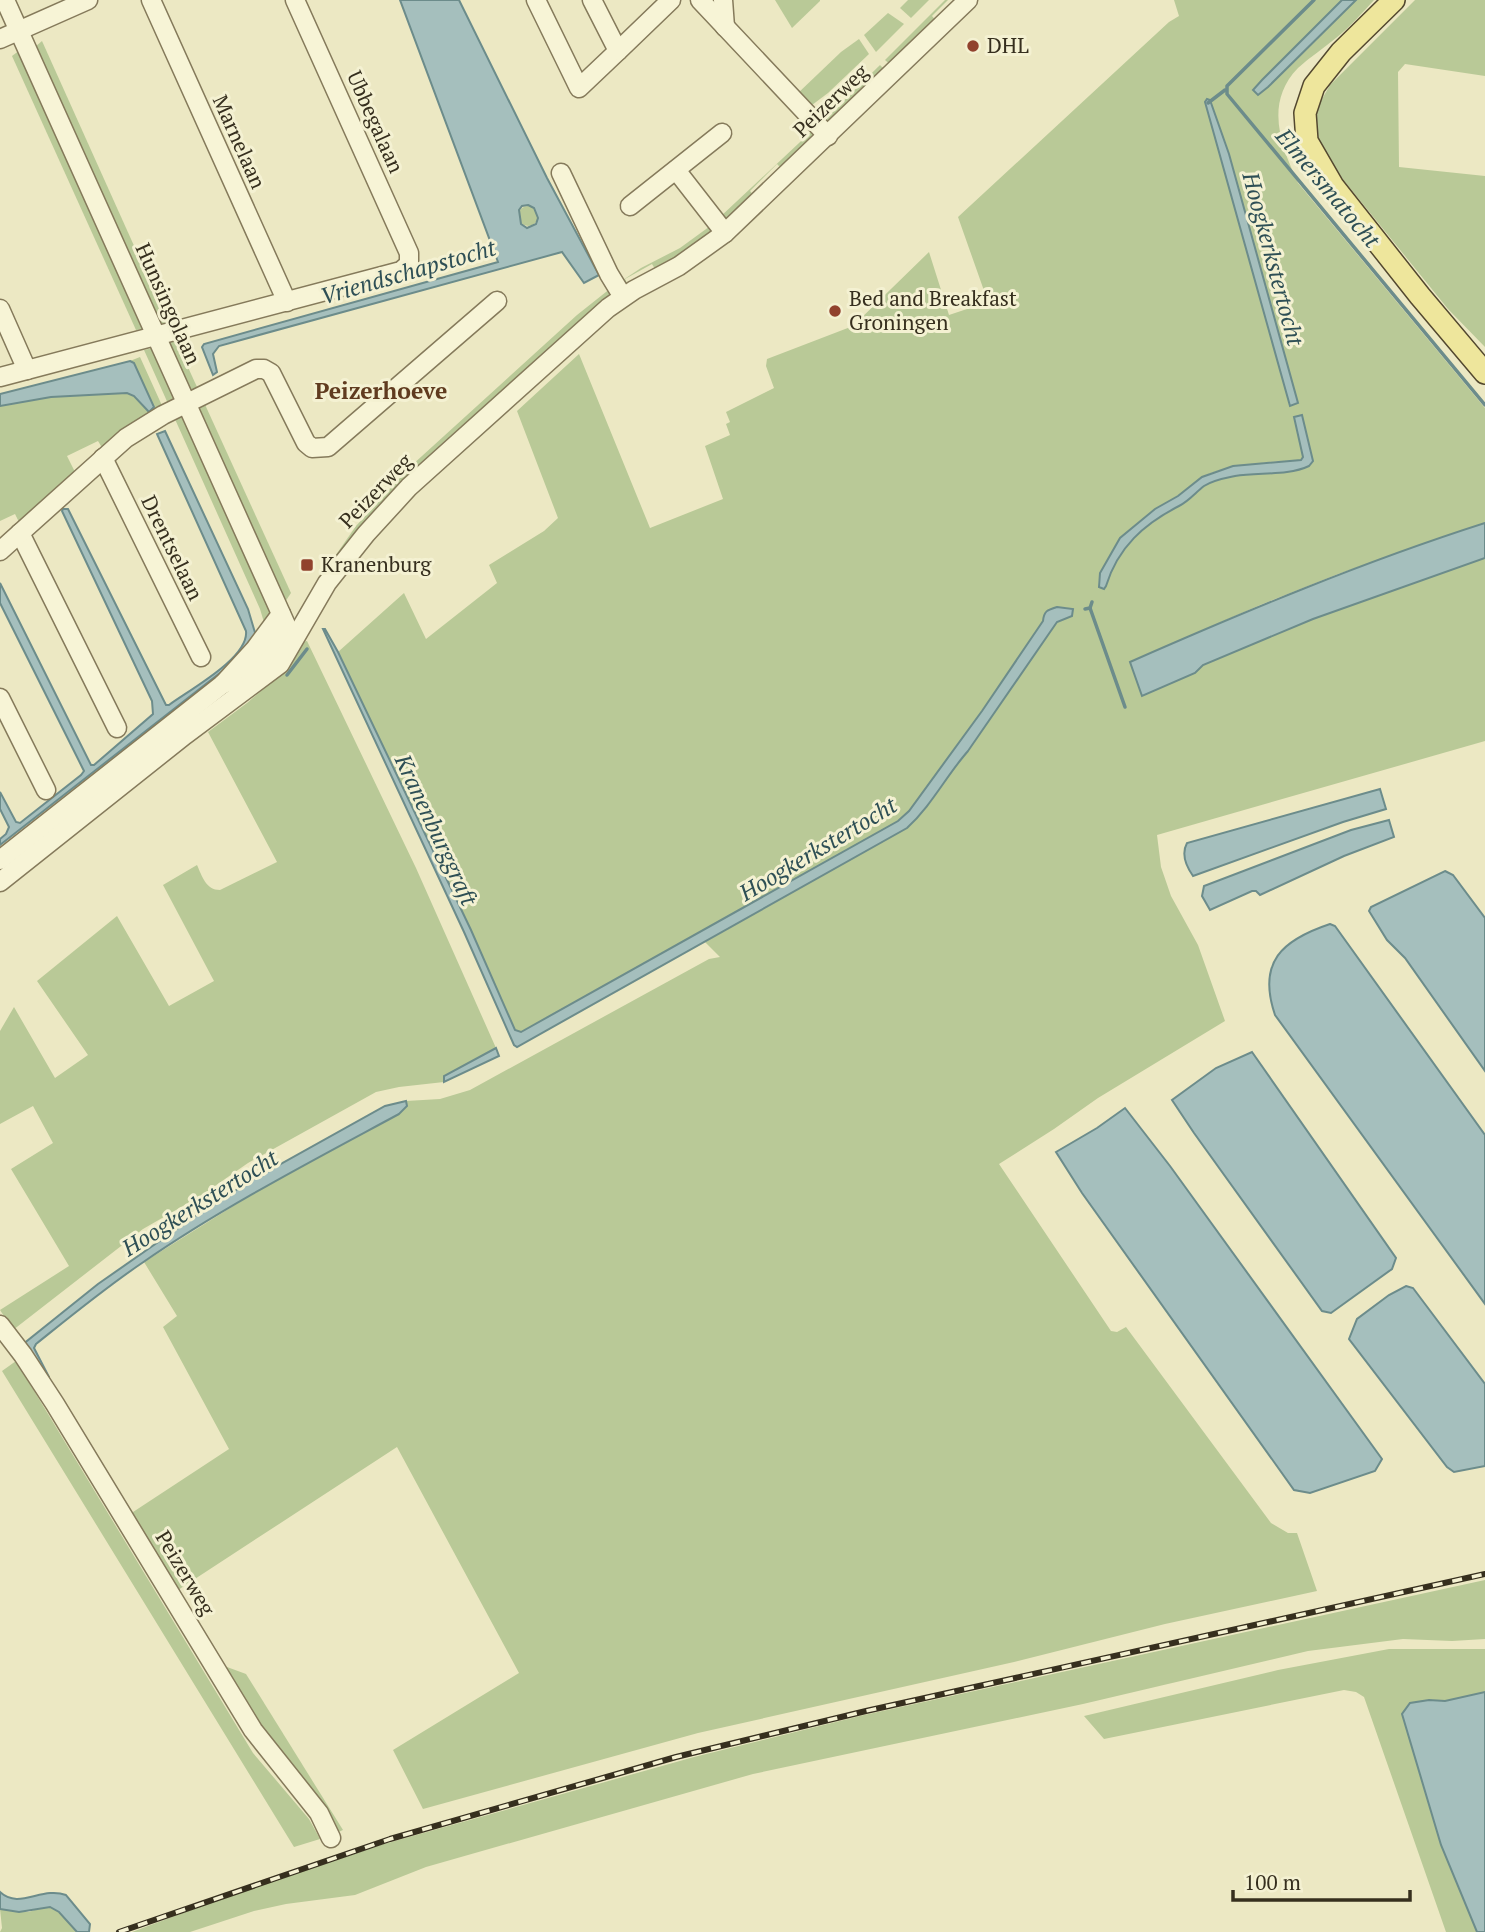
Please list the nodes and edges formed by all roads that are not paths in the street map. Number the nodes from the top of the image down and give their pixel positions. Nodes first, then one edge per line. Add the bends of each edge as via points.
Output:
1 (5, 0) edge
2 (88, 0) edge
3 (150, 0) edge
4 (295, 0) edge
5 (536, 0) edge
6 (592, 0) edge
7 (671, 0) edge
8 (700, 0) edge
9 (723, 0) edge
10 (968, 0) edge
11 (1394, 0) edge
12 (725, 27) junction
13 (19, 31) junction
14 (0, 40) edge
15 (618, 51) junction
16 (722, 133) dead end
17 (828, 136) junction
18 (676, 170) junction
19 (561, 173) dead end
20 (630, 206) dead end
21 (726, 233) junction
22 (623, 297) junction
23 (497, 300) dead end
24 (287, 302) junction
25 (0, 309) edge
26 (157, 336) junction
27 (1466, 348) junction
28 (1485, 365) edge
29 (26, 370) junction
30 (1485, 373) edge
31 (0, 377) edge
32 (188, 403) junction
33 (103, 458) junction
34 (20, 533) junction
35 (0, 551) edge
36 (284, 621) joint
37 (201, 657) dead end
38 (0, 698) edge
39 (117, 728) dead end
40 (180, 728) junction
41 (46, 790) dead end
42 (0, 860) edge
43 (0, 882) edge
44 (1, 1328) edge
45 (331, 1838) dead end

1 - 13 street, Hunsingolaan
2 - 13 street
3 - 24 street, Marnelaan
4 - 24 street, Ubbegalaan via 409,253 409,264 401,271
5 - 15 street via 579,88
6 - 15 street
7 - 15 street
8 - 12 street
9 - 12 street
10 - 17 street, Peizerweg
11 - 27 main road via 1314,86 1305,113 1305,132 1332,186
12 - 17 street
13 - 14 street
13 - 26 street, Hunsingolaan
16 - 18 street
17 - 21 street, Peizerweg
18 - 20 street
18 - 21 street
19 - 22 street
21 - 22 street, Peizerweg
22 - 40 street, Peizerweg via 409,487 338,566 280,664
23 - 32 street via 328,447 312,448 306,443 278,383 264,369
24 - 26 street
25 - 29 street
26 - 29 street
26 - 32 street, Hunsingolaan
27 - 28 main road
27 - 30 main road
29 - 31 street
32 - 33 street via 148,423
32 - 36 street, Hunsingolaan
33 - 34 street
33 - 37 street, Drentselaan
34 - 35 street
34 - 39 street
36 - 40 street, Peizerweg via 275,648 262,662 223,684
38 - 41 street
40 - 42 street, Peizerweg
40 - 43 street, Peizerweg
44 - 45 street, Peizerweg via 20,1350 253,1730 318,1814

